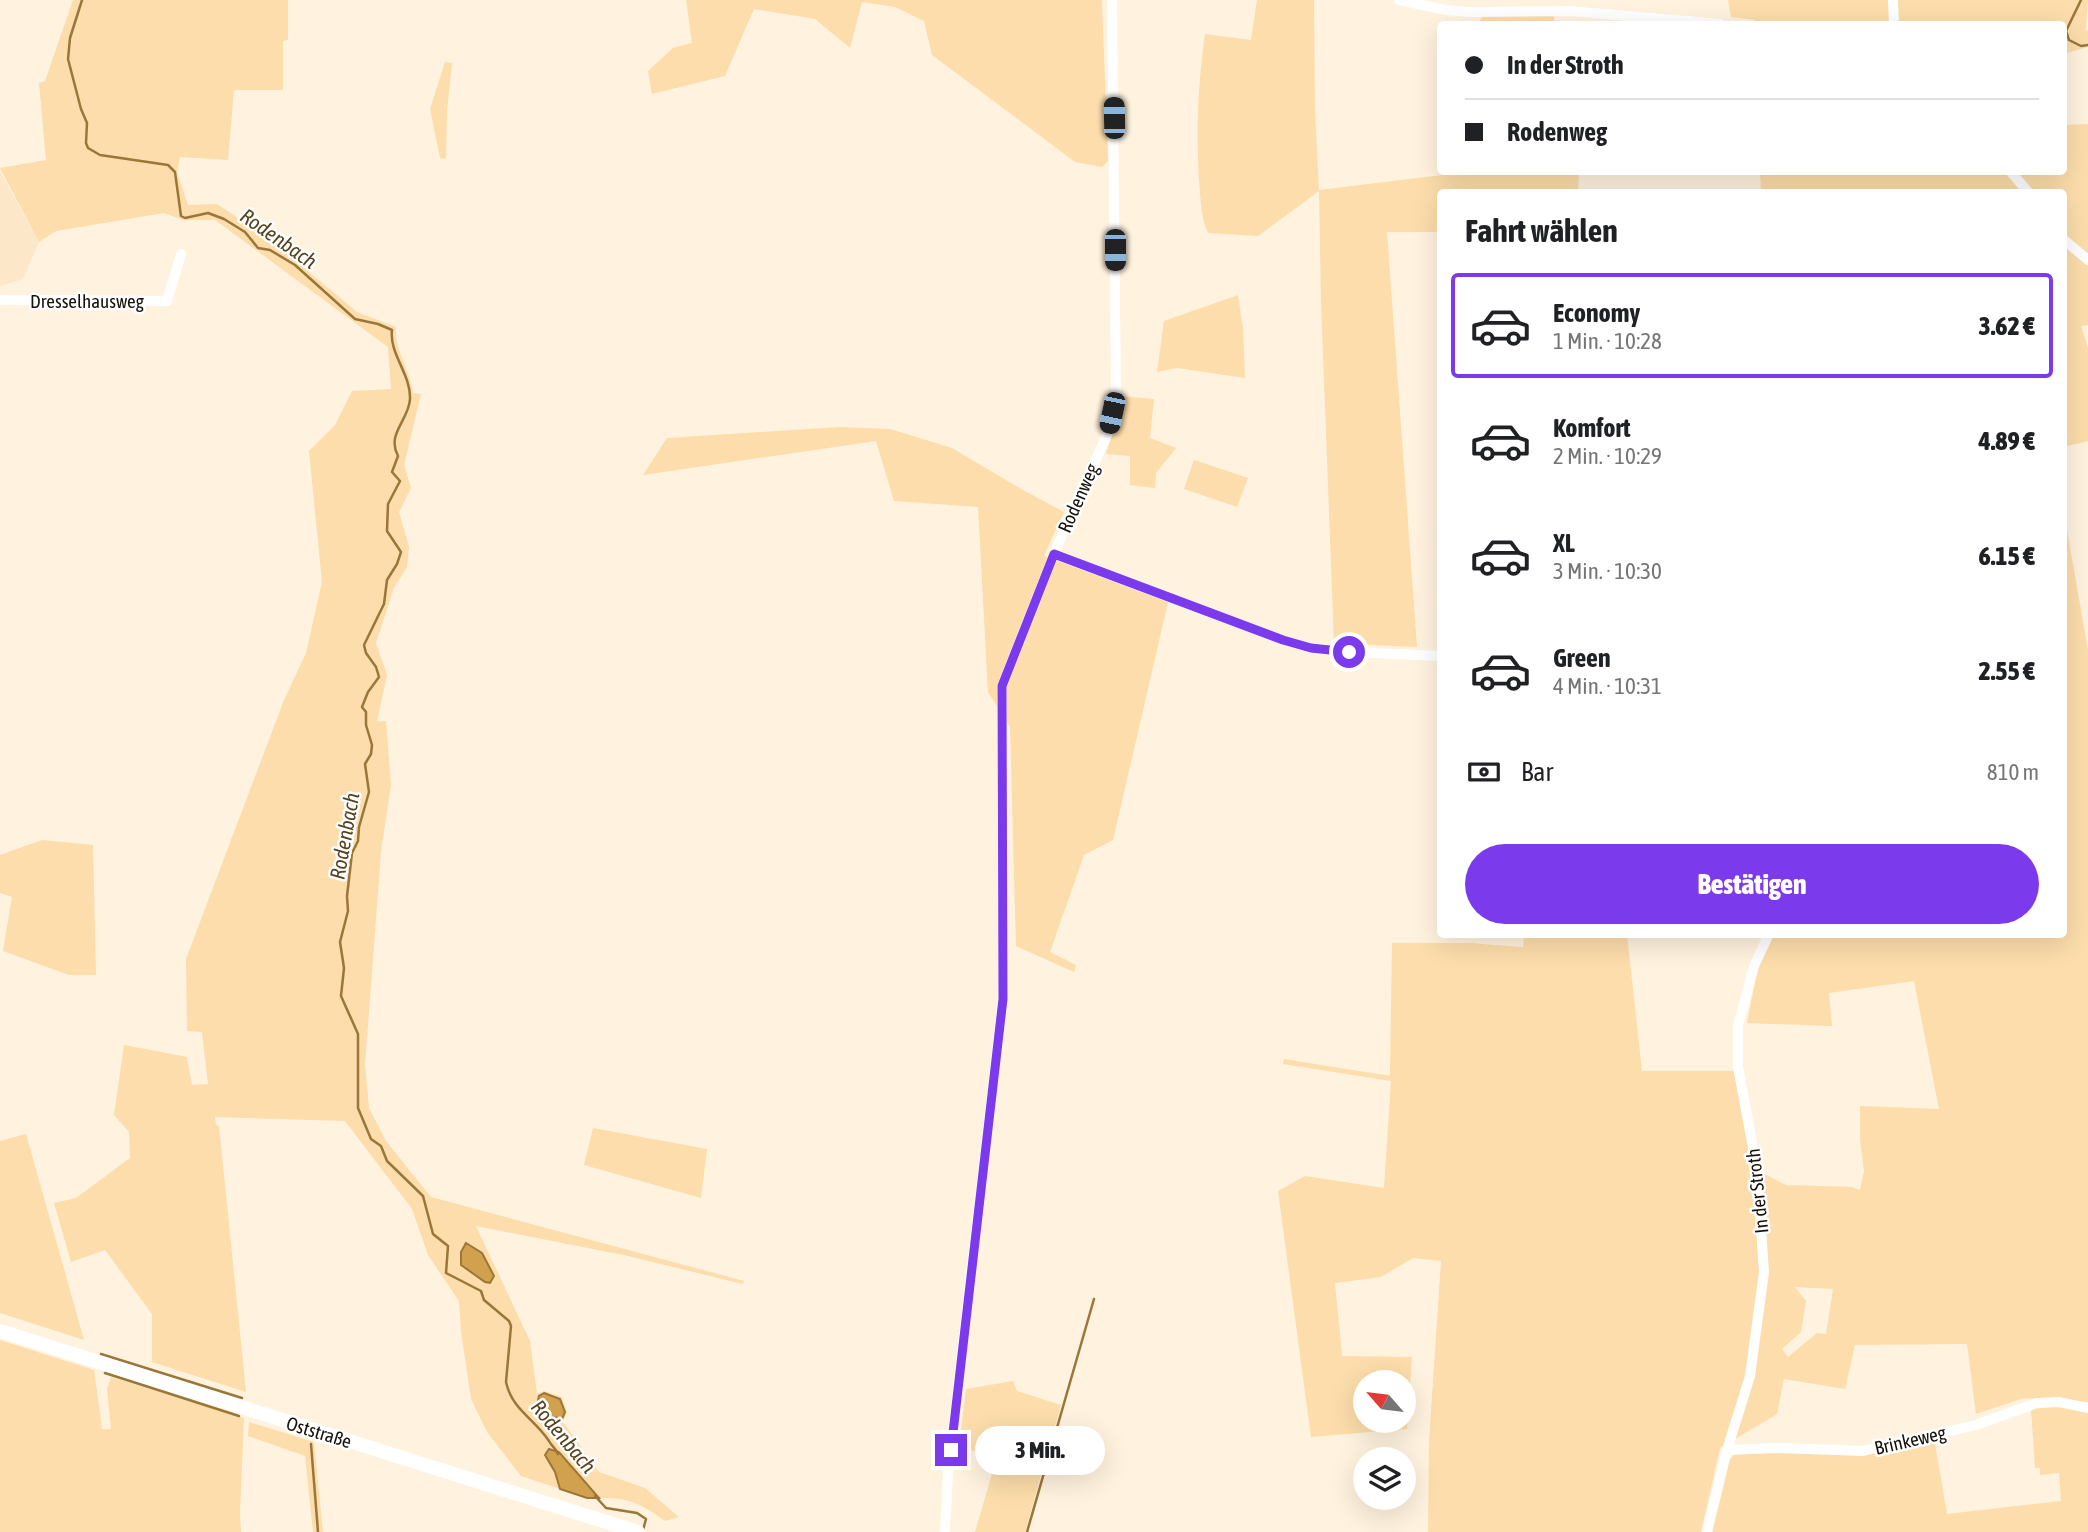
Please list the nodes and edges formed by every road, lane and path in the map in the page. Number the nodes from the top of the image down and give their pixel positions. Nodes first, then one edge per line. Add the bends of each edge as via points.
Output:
1 (1112, 0) edge
2 (1399, 0) edge
3 (1894, 0) edge
4 (1685, 21) edge
5 (1894, 21) edge
6 (2014, 175) edge
7 (2025, 189) edge
8 (2067, 242) edge
9 (181, 254) dead end
10 (2088, 260) edge
11 (0, 300) edge
12 (1054, 554) junction
13 (1437, 656) edge
14 (1767, 938) edge
15 (0, 1331) edge
16 (2088, 1408) edge
17 (1727, 1450) junction
18 (637, 1532) edge
19 (945, 1532) edge
20 (1707, 1532) edge

1 - 12 street, Rodenweg via 1116,395 1109,430
2 - 4 street via 1469,12 1570,11
3 - 5 street
6 - 7 street
8 - 10 street
9 - 11 street, Dresselhausweg via 167,301
12 - 13 street via 1283,640 1349,652
12 - 19 street, Rodenweg via 1002,686 1003,999 948,1472
14 - 17 street, In der Stroth via 1754,965 1738,1026 1738,1066 1757,1169 1764,1272 1750,1376
15 - 18 main road, Oststraße
16 - 17 street, Brinkeweg via 2037,1403 1976,1425 1863,1451
17 - 20 street, In der Stroth

